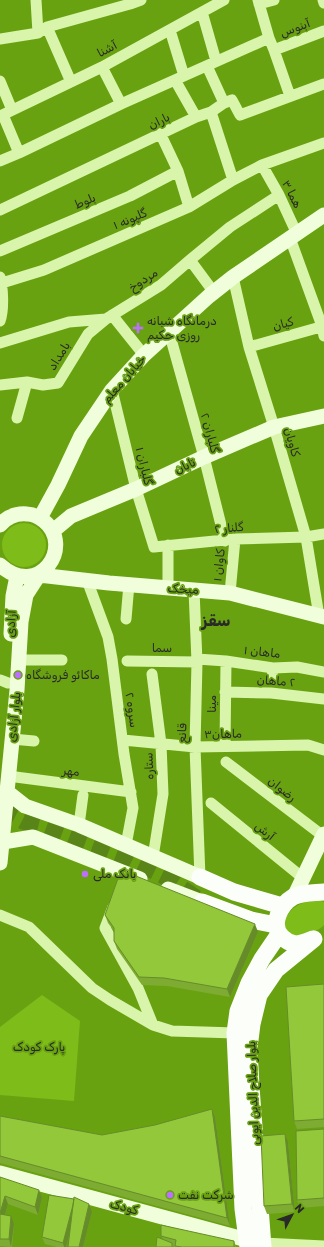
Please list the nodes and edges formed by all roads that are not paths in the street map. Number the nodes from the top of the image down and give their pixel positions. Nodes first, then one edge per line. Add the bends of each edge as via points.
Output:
1 (36, 0) edge
2 (141, 0) edge
3 (224, 0) edge
4 (274, 0) edge
5 (323, 0) edge
6 (129, 2) edge
7 (258, 2) edge
8 (324, 3) edge
9 (202, 12) junction
10 (43, 30) junction
11 (170, 30) junction
12 (324, 31) edge
13 (269, 38) junction
14 (0, 39) edge
15 (274, 50) junction
16 (212, 63) junction
17 (102, 67) junction
18 (179, 78) junction
19 (0, 81) edge
20 (71, 82) junction
21 (324, 84) edge
22 (290, 96) junction
23 (224, 103) junction
24 (121, 104) junction
25 (211, 112) junction
26 (5, 114) edge
27 (196, 117) junction
28 (161, 135) junction
29 (324, 143) edge
30 (19, 153) junction
31 (0, 161) edge
32 (262, 165) junction
33 (178, 171) junction
34 (233, 180) junction
35 (279, 195) junction
36 (189, 207) junction
37 (0, 210) edge
38 (324, 216) edge
39 (294, 236) junction
40 (0, 251) edge
41 (190, 260) junction
42 (233, 277) junction
43 (1, 280) edge
44 (210, 287) dead end
45 (109, 317) junction
46 (0, 321) edge
47 (323, 329) edge
48 (169, 332) junction
49 (0, 343) edge
50 (249, 347) junction
51 (144, 355) junction
52 (27, 382) junction
53 (0, 385) edge
54 (112, 390) junction
55 (324, 416) edge
56 (17, 418) dead end
57 (274, 428) junction
58 (204, 457) junction
59 (136, 489) junction
60 (40, 518) junction
61 (1, 520) edge
62 (53, 531) junction
63 (324, 534) edge
64 (306, 537) junction
65 (230, 540) junction
66 (168, 545) junction
67 (154, 547) joint
68 (0, 565) edge
69 (39, 575) junction
70 (17, 576) junction
71 (87, 580) junction
72 (129, 584) junction
73 (168, 588) junction
74 (194, 590) junction
75 (230, 593) junction
76 (322, 617) edge
77 (126, 619) dead end
78 (19, 660) junction
79 (62, 660) dead end
80 (197, 660) junction
81 (127, 661) dead end
82 (226, 661) junction
83 (273, 668) junction
84 (324, 672) edge
85 (152, 674) dead end
86 (272, 680) dead end
87 (4, 682) edge
88 (225, 692) junction
89 (324, 699) edge
90 (12, 739) junction
91 (123, 740) junction
92 (34, 741) dead end
93 (161, 744) junction
94 (225, 746) junction
95 (195, 748) junction
96 (324, 750) edge
97 (226, 762) dead end
98 (5, 778) edge
99 (131, 792) junction
100 (83, 795) dead end
101 (211, 803) dead end
102 (79, 826) junction
103 (324, 835) edge
104 (3, 842) junction
105 (126, 846) junction
106 (153, 857) junction
107 (0, 863) edge
108 (200, 877) junction
109 (303, 878) junction
110 (324, 892) edge
111 (116, 899) edge
112 (288, 901) junction
113 (202, 902) joint
114 (0, 915) edge
115 (278, 930) junction
116 (319, 936) edge
117 (153, 1025) junction
118 (235, 1033) junction
119 (0, 1173) edge
120 (255, 1244) edge
121 (324, 1246) edge

1 - 10 street
2 - 6 street
3 - 9 street, آشنا
4 - 7 street
5 - 8 street
6 - 10 street
7 - 13 street
9 - 11 street, آشنا
9 - 16 street
10 - 14 street
10 - 20 street
11 - 17 street, آشنا
11 - 18 street
12 - 15 street, آبنوس
13 - 15 street
13 - 16 street
15 - 22 street
16 - 18 street
16 - 23 street
17 - 20 street, آشنا
17 - 24 street
18 - 24 street
18 - 27 street
19 - 26 street
20 - 26 street, آشنا
21 - 22 street
22 - 23 street via 240,115 232,100
23 - 25 street, باران
24 - 30 street
25 - 27 street, باران
25 - 34 street
26 - 30 street
27 - 28 street, باران
28 - 33 street
28 - 37 street, باران
29 - 32 street, گلپونه ۱
30 - 31 street
32 - 34 street, گلپونه ۱
32 - 35 street, هما ۳
33 - 36 street
33 - 40 street, بلوط via 130,196
34 - 36 street, گلپونه ۱
35 - 39 street, هما ۳
35 - 41 street, مردوخ via 230,227
36 - 43 street, گلپونه ۱ via 44,270
38 - 39 street, خیابان معلم
39 - 42 street, خیابان معلم
39 - 47 street, هما ۳
41 - 44 street
41 - 45 street, مردوخ via 161,285
42 - 48 street, خیابان معلم
42 - 50 street, کاویان
43 - 46 street
45 - 49 street, مردوخ via 69,322
45 - 51 street
45 - 52 street, بامداد via 88,334 58,383 42,385
47 - 50 street, کیان
48 - 51 street, خیابان معلم
48 - 58 street, گلباران ۲
50 - 57 street, کاویان
51 - 54 street, خیابان معلم
52 - 53 street, بامداد
52 - 56 street
54 - 59 street, گلباران ۱
54 - 60 street, خیابان معلم via 81,436
55 - 57 street, تابان
57 - 58 street, تابان
57 - 64 street, کاویان
58 - 59 street, تابان
58 - 65 street, گلباران ۲
59 - 62 street, تابان via 71,516
59 - 67 street, گلباران ۱
60 - 61 street via 22,514
60 - 62 street
62 - 69 street, بلوار آزادی via 56,550 48,567
63 - 64 street, گلنار ۲
64 - 65 street, گلنار ۲
64 - 76 street, کاویان
65 - 66 street, گلنار ۲
65 - 75 street, کاوان ۱
66 - 67 street, گلنار ۲
66 - 73 street
68 - 70 street
69 - 70 street, میخک
69 - 71 street, میخک
69 - 78 street, بلوار آزادی via 26,594 21,622
70 - 87 street, آزادی
71 - 72 street, میخک
71 - 91 street, سروه ۲ via 108,637
72 - 73 street, میخک
72 - 77 street
73 - 74 street, میخک
74 - 75 street, میخک
74 - 80 street, قانع
75 - 76 street, میخک
78 - 79 street
78 - 90 street, بلوار آزادی
80 - 81 street, سما
80 - 82 street, ماهان ۱
80 - 95 street, قانع
82 - 83 street, ماهان ۱
82 - 88 street, مینا
83 - 84 street, ماهان ۱ via 297,667
83 - 86 street
85 - 93 street, ستاره
87 - 98 street, آزادی
88 - 89 street, ٢ ماهان via 271,693
88 - 94 street, مینا
90 - 92 street
90 - 98 street, بلوار آزادی
91 - 93 street, ماهان۳
91 - 99 street, سروه ۲
93 - 95 street, ماهان۳
93 - 106 street, ستاره via 163,794
94 - 95 street, ماهان۳
94 - 96 street, ماهان۳ via 308,745
95 - 108 street, قانع
97 - 103 street, رضوان
98 - 99 street, مهر
98 - 102 street via 25,806
98 - 104 street, بلوار آزادی
99 - 105 street, سروه ۲ via 133,808
100 - 102 street
101 - 109 street, آرش
102 - 105 street
103 - 109 street
104 - 107 street, بلوار آزادی
104 - 113 street via 33,837 123,879 155,884
105 - 106 street
106 - 108 street
108 - 112 main road via 234,892
109 - 112 street
110 - 112 main road via 304,894
111 - 117 street via 105,928 138,988
112 - 115 main road, بلوار صلاح الدین ایوبی via 278,915
113 - 115 main road
114 - 117 street via 29,927 92,988
115 - 116 main road via 286,941 295,944
115 - 118 main road, بلوار صلاح الدین ایوبی via 249,983 238,1011
116 - 120 main road, بلوار صلاح الدین ایوبی via 276,970 259,995 252,1024 249,1048
117 - 118 street via 172,1031
118 - 120 main road, بلوار صلاح الدین ایوبی via 243,1209
119 - 120 street, کودک
120 - 121 street

